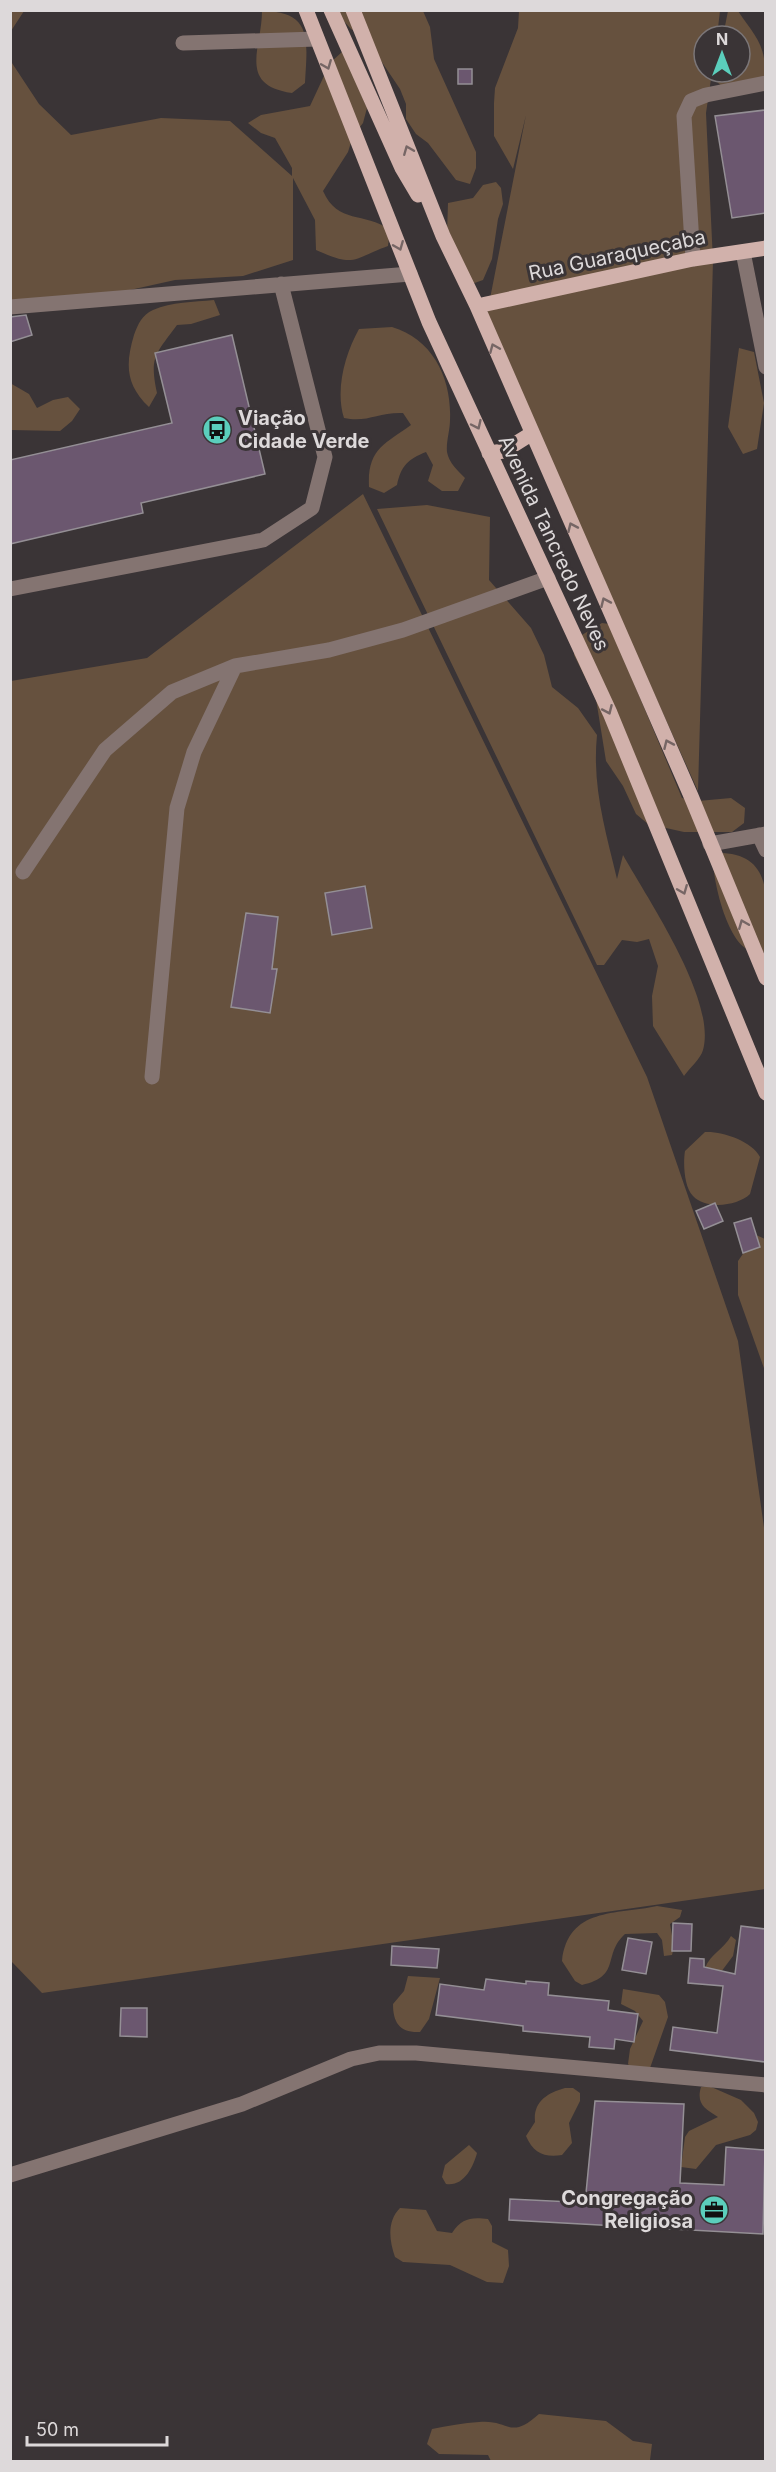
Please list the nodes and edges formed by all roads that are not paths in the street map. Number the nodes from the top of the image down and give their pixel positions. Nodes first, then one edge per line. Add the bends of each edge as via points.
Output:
1 (306, 10) edge
2 (332, 10) edge
3 (353, 10) edge
4 (317, 39) junction
5 (183, 43) dead end
6 (765, 83) edge
7 (443, 236) junction
8 (765, 248) edge
9 (743, 252) junction
10 (693, 259) junction
11 (410, 274) junction
12 (281, 284) junction
13 (477, 306) junction
14 (10, 307) edge
15 (765, 368) edge
16 (531, 434) junction
17 (489, 453) junction
18 (548, 578) junction
19 (10, 590) edge
20 (235, 666) junction
21 (762, 834) edge
22 (710, 844) junction
23 (765, 850) edge
24 (23, 872) dead end
25 (765, 978) edge
26 (152, 1077) dead end
27 (765, 1093) edge
28 (765, 2085) edge
29 (10, 2175) edge

1 - 4 main road, Avenida Tancredo Neves
2 - 7 main road via 402,168
7 -> 3 main road, Avenida Tancredo Neves
4 - 5 street
4 -> 11 main road, Avenida Tancredo Neves
6 - 10 street via 691,101 684,116
7 - 13 main road, Avenida Tancredo Neves
8 - 9 main road, Rua Guaraqueçaba
9 - 10 main road, Rua Guaraqueçaba
9 - 15 street
10 - 13 main road, Rua Guaraqueçaba
11 - 12 street
11 -> 17 main road, Avenida Tancredo Neves
12 - 14 street
12 - 19 street via 325,457 312,508 263,540
16 -> 13 main road, Avenida Tancredo Neves
16 - 17 main road via 504,451
22 -> 16 main road, Avenida Tancredo Neves
17 - 18 main road, Avenida Tancredo Neves
18 - 20 street via 402,630 329,650
18 -> 27 main road, Avenida Tancredo Neves via 610,713
20 - 24 street via 172,693 105,750
20 - 26 street via 194,752 177,808
21 - 22 street
21 - 23 street
25 -> 22 main road, Avenida Tancredo Neves
28 - 29 street via 416,2053 379,2053 351,2059 242,2104

